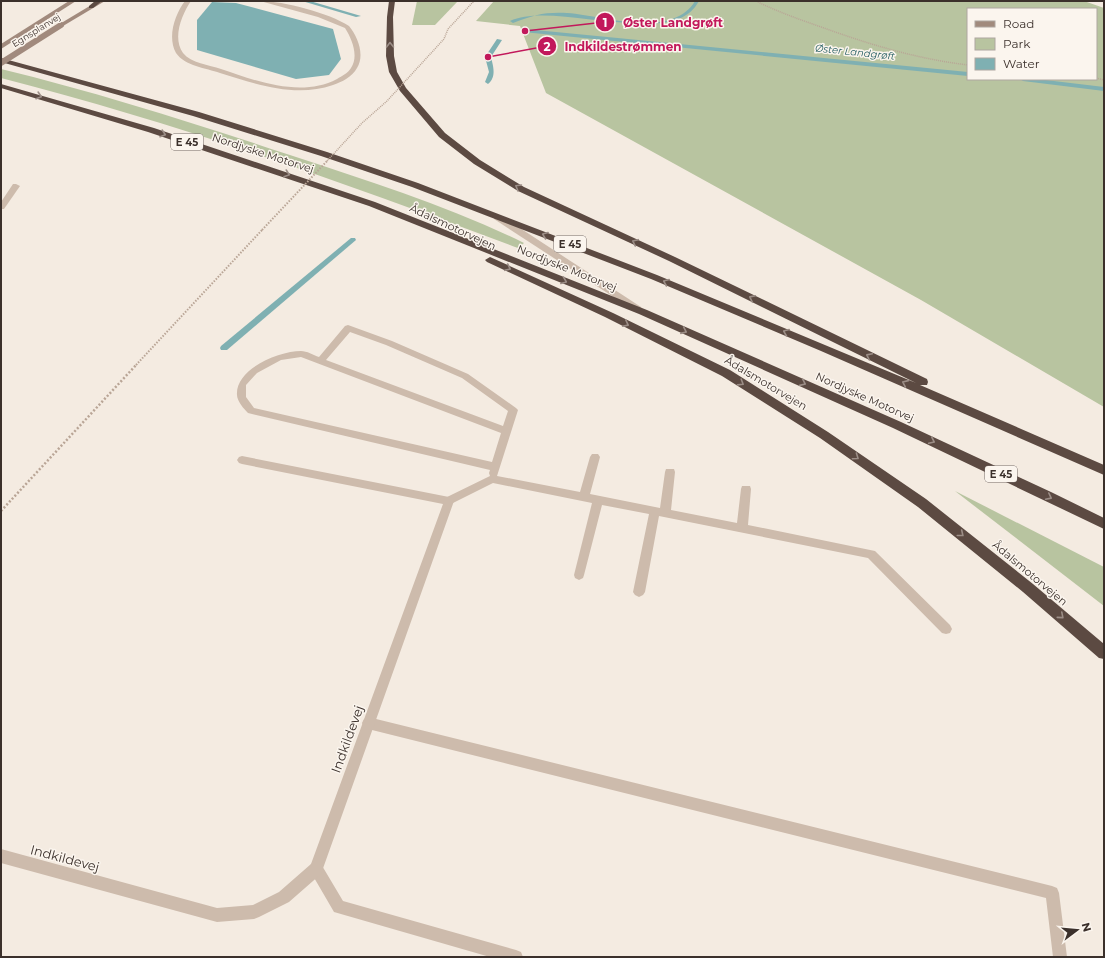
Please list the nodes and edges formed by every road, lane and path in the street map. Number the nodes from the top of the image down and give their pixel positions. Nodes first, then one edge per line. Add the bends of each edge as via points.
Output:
1 (74, 1) edge
2 (99, 1) edge
3 (102, 1) edge
4 (188, 1) edge
5 (263, 1) edge
6 (392, 1) edge
7 (474, 1) edge
8 (756, 1) edge
9 (91, 7) junction
10 (1, 47) edge
11 (1, 60) edge
12 (1, 63) edge
13 (967, 65) edge
14 (1, 86) edge
15 (16, 186) dead end
16 (372, 204) junction
17 (1, 207) edge
18 (494, 215) junction
19 (643, 312) junction
20 (320, 361) junction
21 (507, 431) junction
22 (1067, 454) junction
23 (595, 457) dead end
24 (242, 460) dead end
25 (496, 467) junction
26 (1101, 469) edge
27 (670, 472) dead end
28 (492, 479) junction
29 (746, 489) dead end
30 (584, 497) junction
31 (598, 500) junction
32 (449, 501) junction
33 (1, 511) edge
34 (660, 512) junction
35 (1104, 524) edge
36 (742, 528) junction
37 (579, 575) dead end
38 (639, 592) dead end
39 (946, 630) dead end
40 (1104, 653) edge
41 (368, 723) junction
42 (1, 856) edge
43 (316, 869) junction
44 (516, 957) edge
45 (1060, 957) edge

1 - 10 main road, Egnsplanvej
2 - 9 highway
3 - 9 main road, Egnsplanvej
4 - 5 street via 178,22 176,39 179,52 188,61 280,88 304,90 326,86 342,80 353,72 358,61 359,49 348,28 335,21
22 -> 6 highway via 672,259 521,189 477,162 442,135 403,89 393,72 390,56
7 - 33 path, bridge via 448,29 444,39 387,101 362,123
8 - 13 path via 861,42 910,56
9 - 12 main road, Egnsplanvej, bridge
11 - 18 highway, Nordjyske Motorvej / E 45 via 196,114 324,154
14 -> 16 highway, Nordjyske Motorvej / E 45 via 151,130
15 - 17 street
16 -> 19 highway, Nordjyske Motorvej / E 45
16 -> 40 highway, Ådalsmotorvejen via 726,373 824,435 922,503
18 - 19 street
22 -> 18 highway, Nordjyske Motorvej / E 45 via 818,345 654,277
19 -> 35 highway, Nordjyske Motorvej / E 45 via 896,425
20 - 21 street
20 - 21 street via 348,328 389,343 465,376 513,410
20 - 25 street via 302,354 279,357 254,371 242,384 241,397 251,411
21 - 25 street
22 - 26 highway, Nordjyske Motorvej / E 45
23 - 30 street
24 - 32 street
25 - 28 street
27 - 34 street
28 - 30 street
28 - 32 street
29 - 36 street
30 - 31 street
31 - 34 street
31 - 37 street
32 - 41 street, Indkildevej
34 - 36 street
34 - 38 street
36 - 39 street via 870,554
41 - 43 street, Indkildevej
41 - 45 street via 1052,893
42 - 43 street, Indkildevej via 217,915 254,912 284,897
43 - 44 street via 339,907

